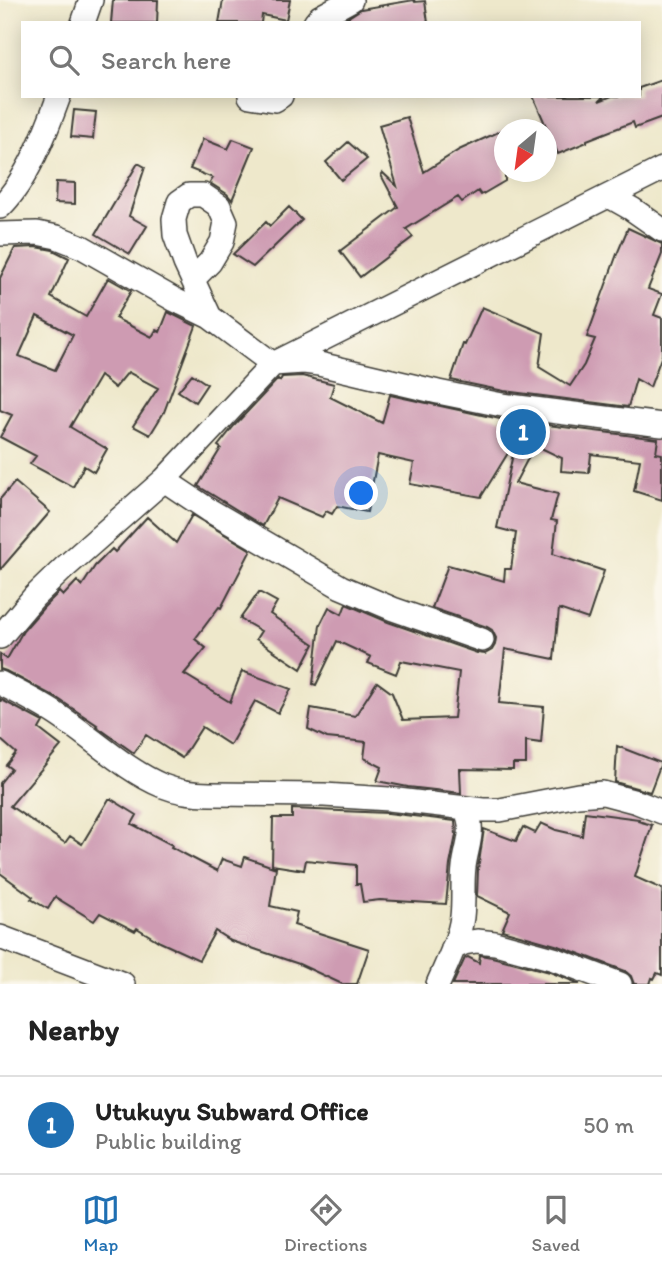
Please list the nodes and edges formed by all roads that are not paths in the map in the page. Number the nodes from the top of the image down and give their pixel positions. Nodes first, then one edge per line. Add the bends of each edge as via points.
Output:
1 (91, 0) edge
2 (315, 0) edge
3 (351, 0) edge
4 (84, 21) edge
5 (313, 21) edge
6 (315, 21) edge
7 (58, 98) edge
8 (662, 169) edge
9 (609, 196) junction
10 (0, 207) edge
11 (662, 230) edge
12 (0, 233) edge
13 (193, 279) dead end
14 (210, 317) junction
15 (273, 364) junction
16 (662, 425) edge
17 (163, 480) junction
18 (0, 637) edge
19 (482, 640) dead end
20 (0, 683) edge
21 (465, 808) junction
22 (662, 812) edge
23 (0, 937) edge
24 (453, 948) junction
25 (123, 984) edge
26 (438, 984) edge
27 (620, 984) edge

1 - 4 street
2 - 5 street
3 - 6 street
7 - 10 street via 38,148
8 - 9 street
9 - 11 street
9 - 15 street
12 - 14 street via 57,237
13 - 14 street
14 - 15 street
15 - 16 street via 319,364 502,405
15 - 17 street
17 - 18 street via 64,568
17 - 19 street via 341,587
20 - 21 street via 56,714 161,786 175,790 389,799
21 - 22 street via 500,810 603,793
21 - 24 street via 471,830 462,917
23 - 25 street
24 - 26 street
24 - 27 street via 477,941 495,943

